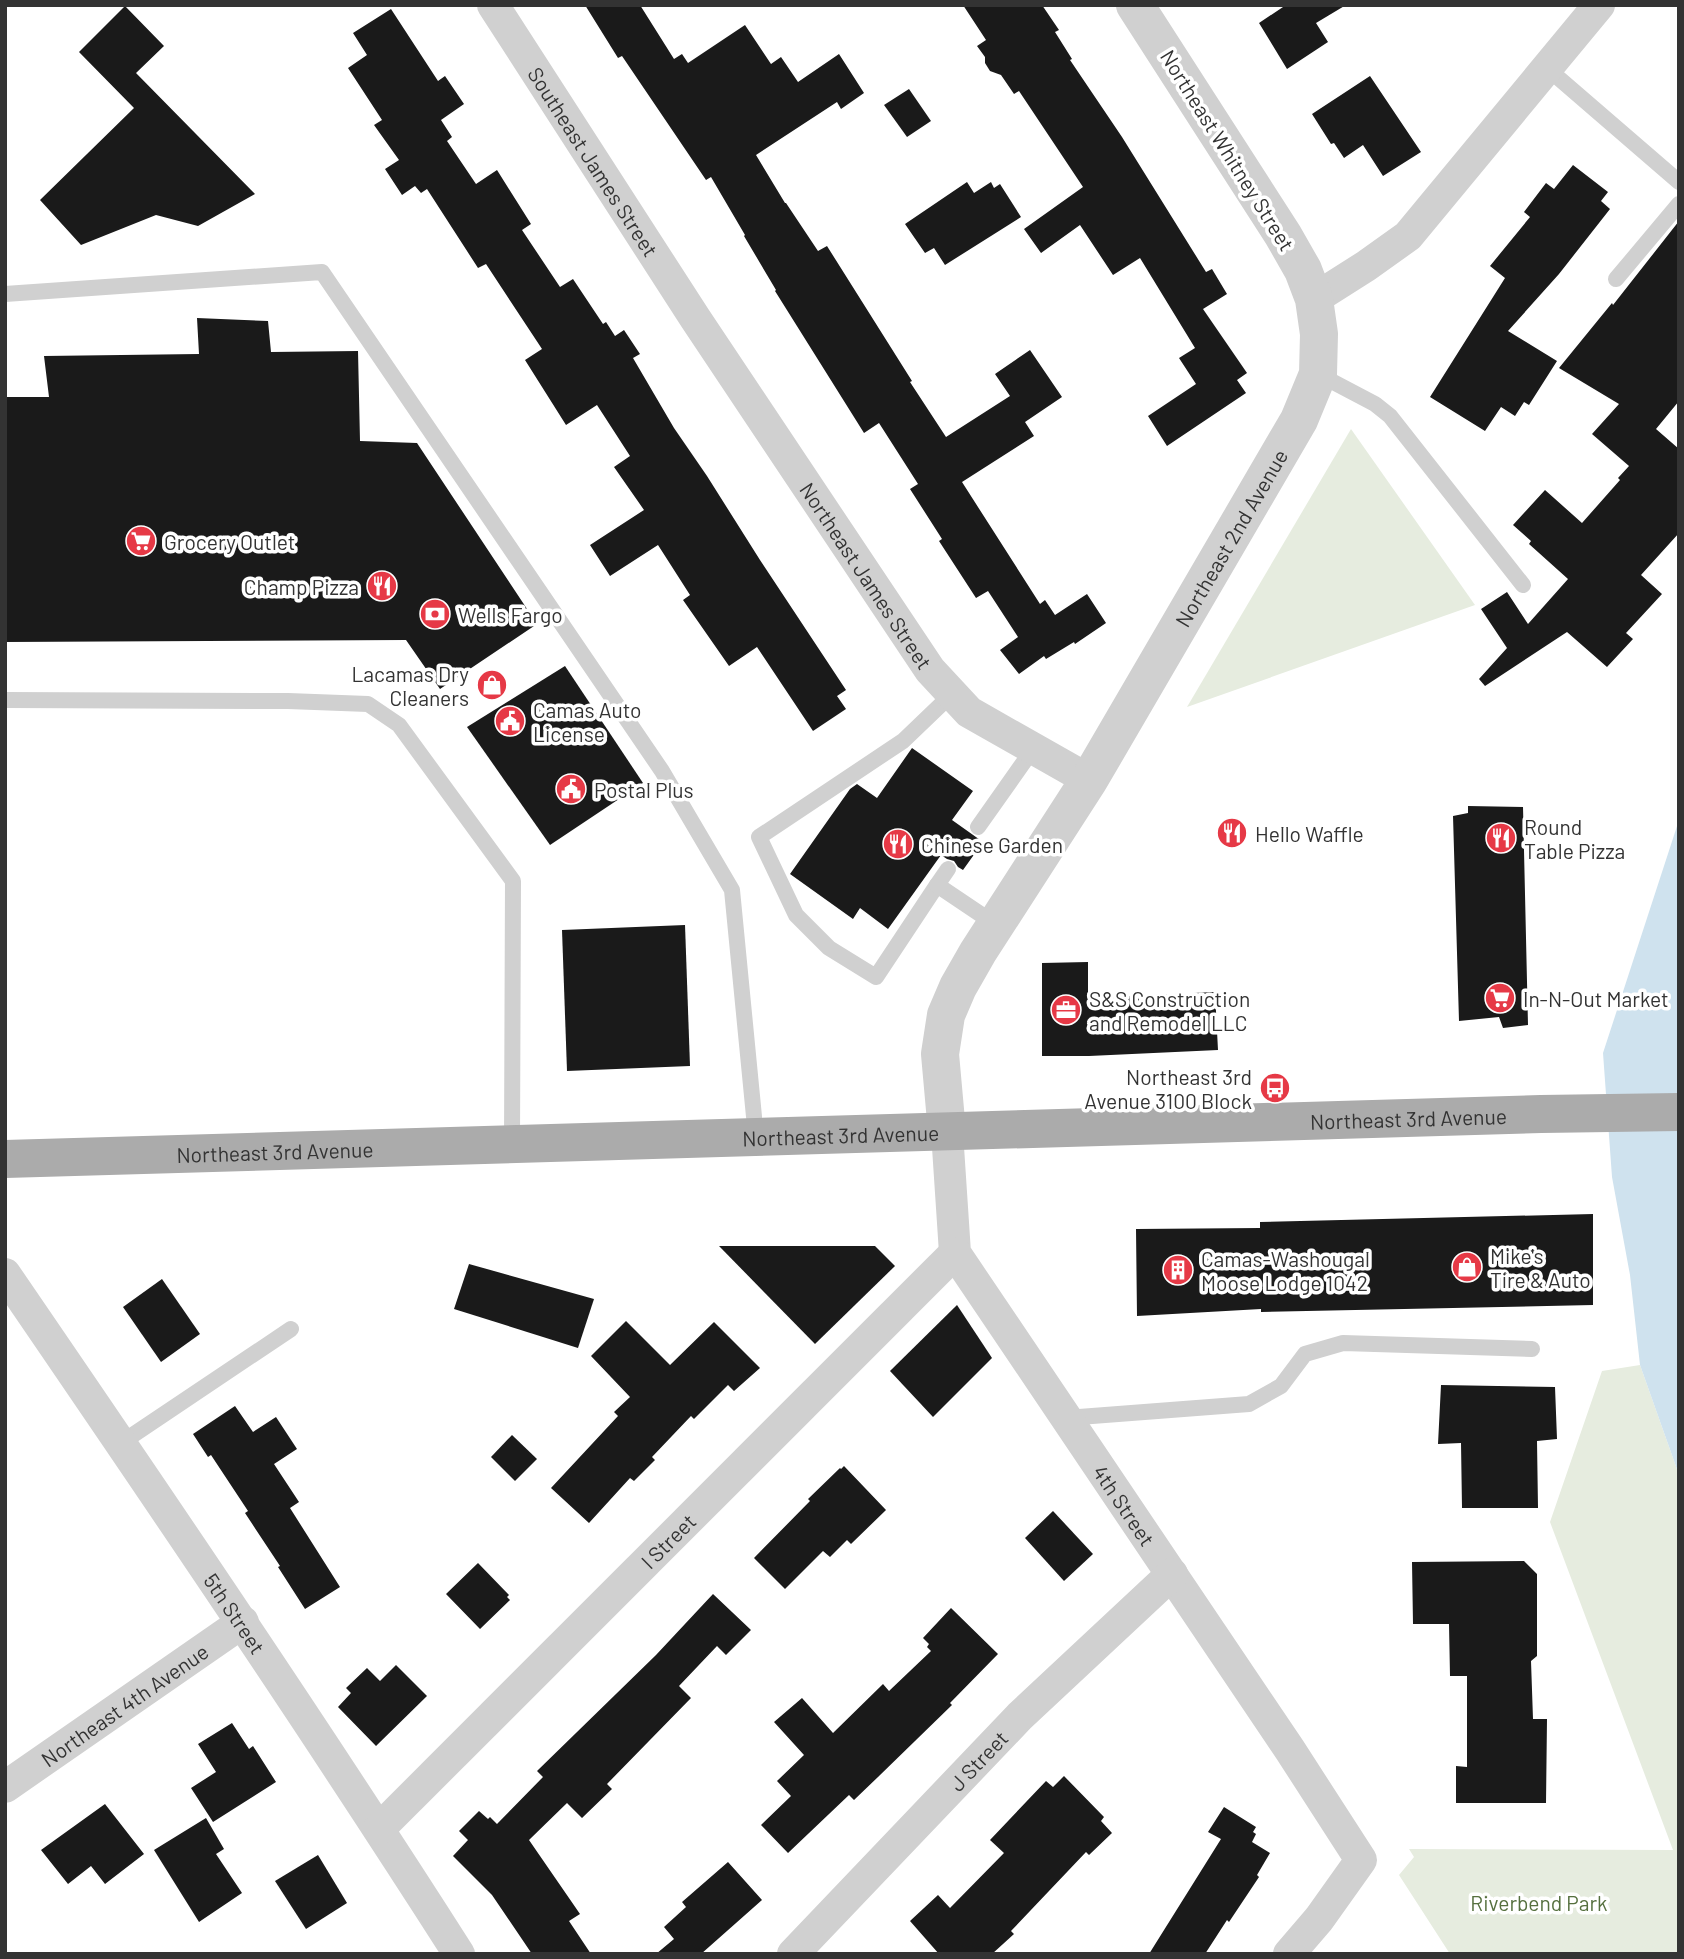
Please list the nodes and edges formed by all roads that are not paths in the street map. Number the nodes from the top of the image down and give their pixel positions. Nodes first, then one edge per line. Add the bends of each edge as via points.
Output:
1 (493, 5) edge
2 (1136, 5) edge
3 (1599, 5) edge
4 (1546, 68) junction
5 (1679, 182) edge
6 (1679, 204) edge
7 (1616, 279) dead end
8 (5, 293) edge
9 (1314, 299) junction
10 (695, 317) joint
11 (1318, 374) junction
12 (1523, 585) dead end
13 (952, 694) junction
14 (5, 700) edge
15 (1033, 749) junction
16 (1089, 780) junction
17 (978, 827) dead end
18 (948, 869) dead end
19 (937, 885) junction
20 (996, 925) junction
21 (1679, 1112) edge
22 (947, 1132) junction
23 (756, 1137) junction
24 (512, 1144) junction
25 (5, 1159) edge
26 (955, 1253) junction
27 (5, 1274) edge
28 (290, 1329) dead end
29 (1532, 1349) dead end
30 (1066, 1418) junction
31 (121, 1443) junction
32 (1172, 1574) junction
33 (243, 1622) junction
34 (5, 1787) edge
35 (379, 1829) junction
36 (459, 1954) edge
37 (793, 1954) edge
38 (1289, 1954) edge

1 - 10 street, Southeast James Street
2 - 9 street, Northeast Whitney Street via 1283,235
3 - 4 street
4 - 5 lane
4 - 9 street via 1408,236
6 - 7 lane
8 - 23 lane via 322,272 662,771 732,890
9 - 11 street, Northeast 2nd Avenue
10 - 13 street, Northeast James Street via 930,670
11 - 12 lane via 1390,416
11 - 16 street, Northeast 2nd Avenue via 1299,421
13 - 15 street, Northeast James Street via 969,712
13 - 19 lane via 903,741 759,837 796,915 829,948 876,977
14 - 24 lane via 368,704 399,725 513,881
15 - 16 street, Northeast James Street
15 - 17 lane
16 - 20 street, Northeast 2nd Avenue
18 - 19 lane
19 - 20 lane
20 - 22 street, Northeast 2nd Avenue via 946,1015 940,1054
21 - 22 main road, Northeast 3rd Avenue
22 - 23 main road, Northeast 3rd Avenue
22 - 26 street
23 - 24 main road, Northeast 3rd Avenue
24 - 25 main road, Northeast 3rd Avenue
26 - 30 street, 4th Street
26 - 35 street, I Street
27 - 31 street, 5th Street
28 - 31 lane
29 - 30 lane via 1343,1343 1304,1354 1281,1386 1249,1404
30 - 32 street, 4th Street
31 - 33 street, 5th Street
32 - 37 street, J Street via 1020,1716
32 - 38 street, 4th Street via 1361,1860
33 - 34 street, Northeast 4th Avenue
33 - 35 street, 5th Street
35 - 36 street, 5th Street

